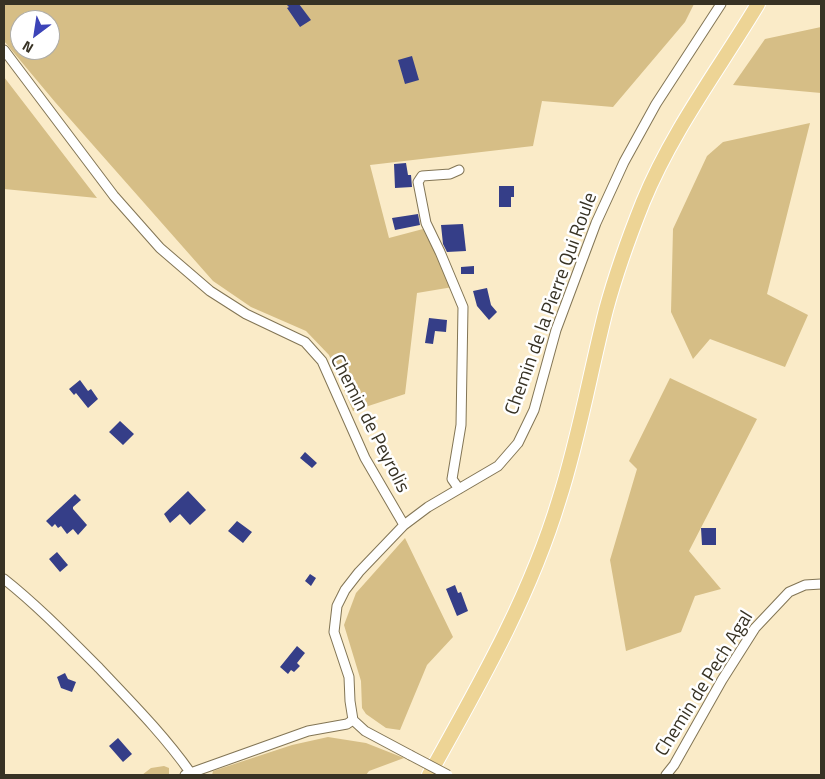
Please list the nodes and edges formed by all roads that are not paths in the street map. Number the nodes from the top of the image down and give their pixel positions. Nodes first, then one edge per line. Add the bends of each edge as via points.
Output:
1 (721, 4) edge
2 (758, 4) edge
3 (4, 50) edge
4 (459, 170) dead end
5 (459, 489) junction
6 (404, 526) junction
7 (4, 579) edge
8 (821, 584) edge
9 (353, 720) junction
10 (188, 774) edge
11 (429, 775) edge
12 (448, 775) edge
13 (666, 775) edge

1 - 5 street, Chemin de la Pierre Qui Roule via 656,104 624,162 596,223 556,330 534,410 518,443 498,466
2 - 11 main road via 669,148 644,200 606,311 560,499 541,554 490,665
3 - 6 street, Chemin de Peyrolis via 114,196 160,248 210,291 246,314 305,342 322,361 365,458
4 - 5 street via 450,174 422,176 418,182 426,223 464,307 461,425 452,479
5 - 6 street, Chemin de la Pierre Qui Roule
6 - 9 street via 359,572 337,606 334,632 349,678
7 - 10 street via 48,617 149,719
8 - 13 street, Chemin de Pech Agal via 805,585 789,592 755,628
9 - 10 street via 308,731
9 - 12 street, bridge via 365,731

